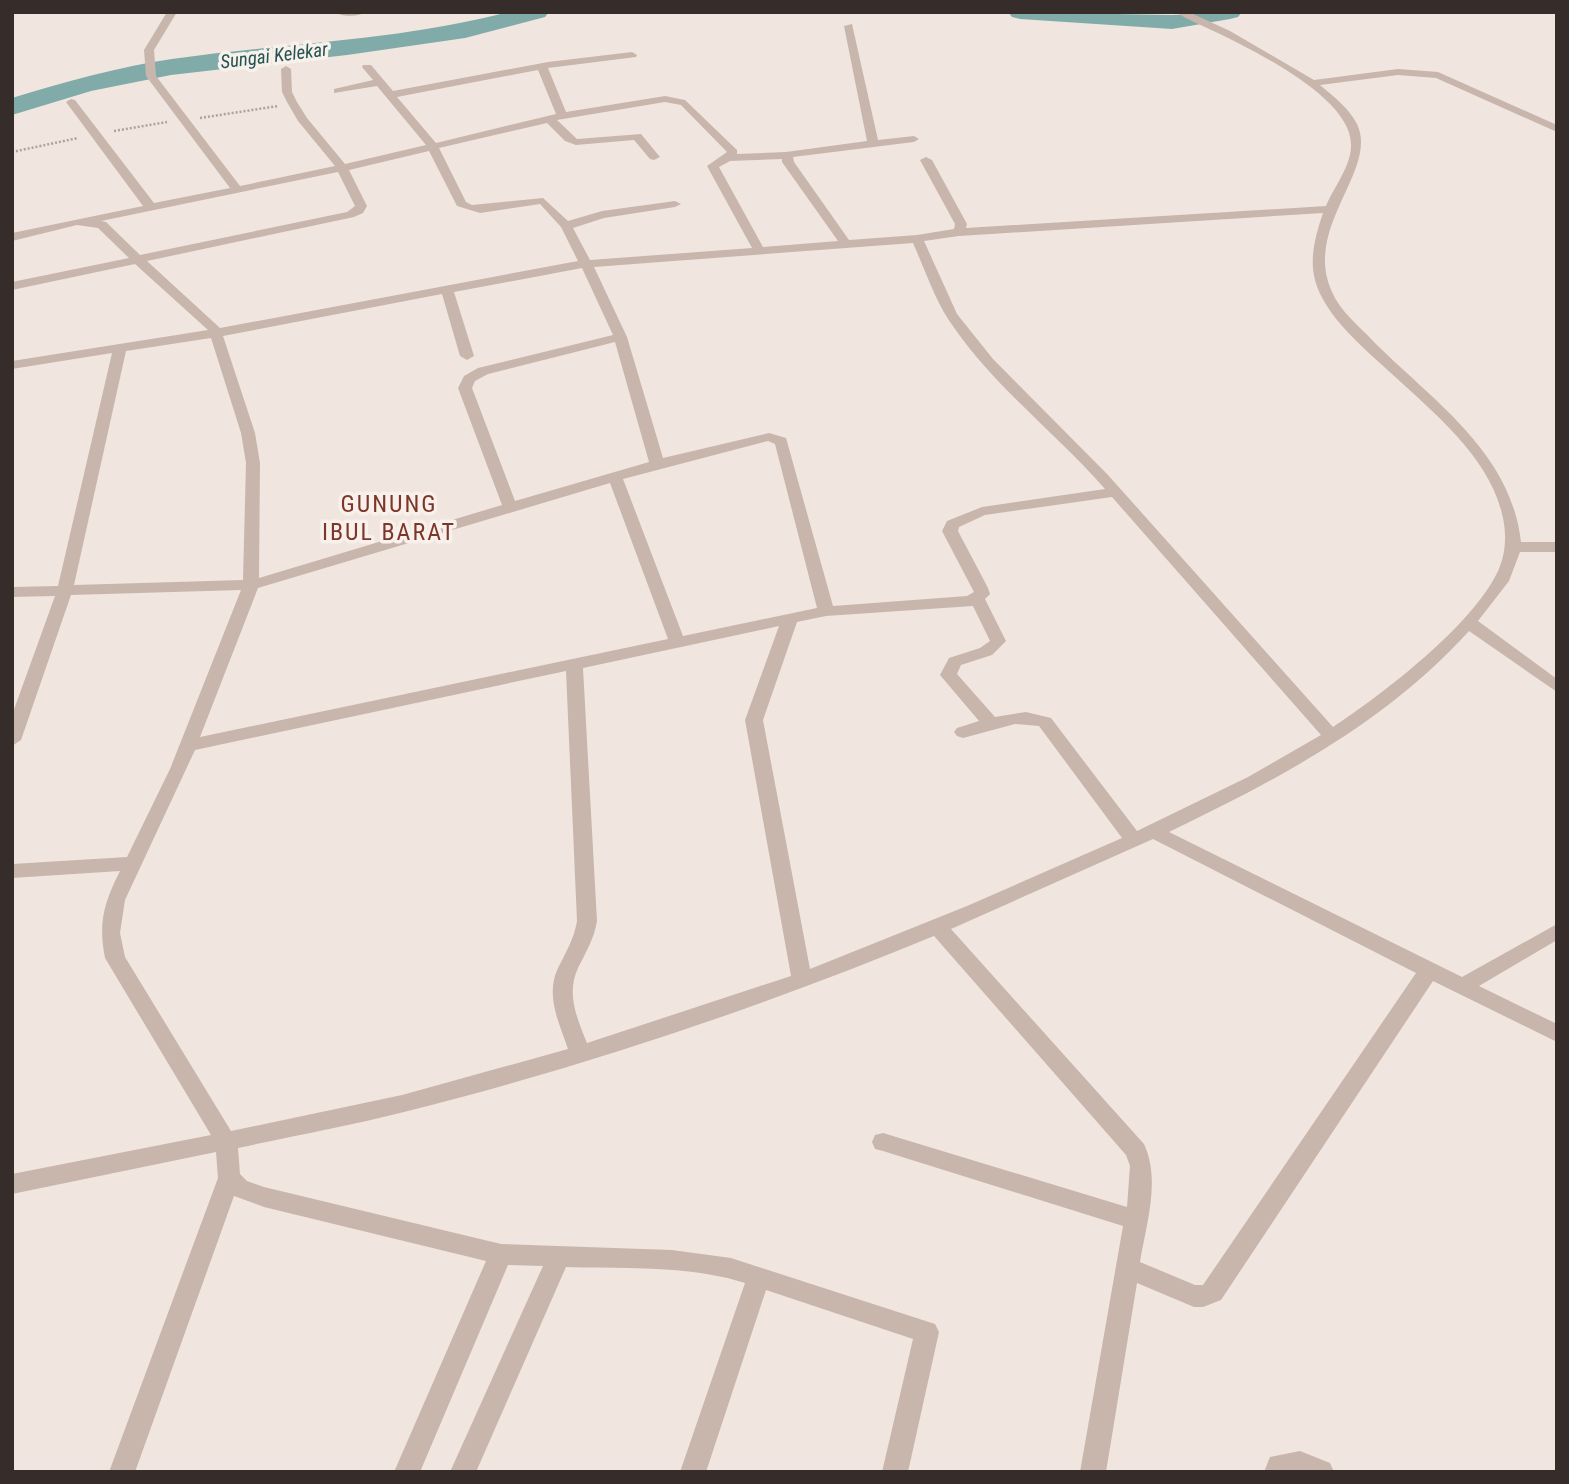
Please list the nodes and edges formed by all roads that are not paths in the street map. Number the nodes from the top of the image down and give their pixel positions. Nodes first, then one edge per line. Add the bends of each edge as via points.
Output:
1 (172, 12) edge
2 (342, 12) edge
3 (361, 12) edge
4 (1181, 12) edge
5 (849, 26) dead end
6 (632, 55) dead end
7 (542, 66) junction
8 (367, 67) dead end
9 (286, 69) dead end
10 (380, 82) junction
11 (1313, 83) junction
12 (338, 91) dead end
13 (390, 95) junction
14 (71, 102) dead end
15 (562, 116) junction
16 (549, 118) junction
17 (1557, 129) edge
18 (914, 139) dead end
19 (873, 143) junction
20 (432, 145) junction
21 (787, 155) junction
22 (654, 157) dead end
23 (728, 158) junction
24 (926, 160) dead end
25 (342, 168) junction
26 (237, 189) junction
27 (675, 204) dead end
28 (151, 208) junction
29 (1330, 209) junction
30 (88, 221) junction
31 (566, 226) junction
32 (959, 232) junction
33 (12, 237) edge
34 (917, 239) junction
35 (847, 246) junction
36 (760, 252) junction
37 (138, 260) junction
38 (584, 264) junction
39 (12, 286) edge
40 (447, 290) junction
41 (216, 332) junction
42 (620, 337) junction
43 (120, 348) junction
44 (467, 356) dead end
45 (12, 365) edge
46 (657, 464) junction
47 (615, 476) junction
48 (1115, 492) junction
49 (510, 507) junction
50 (1513, 547) junction
51 (1557, 547) edge
52 (251, 585) junction
53 (65, 590) junction
54 (12, 592) edge
55 (977, 598) junction
56 (826, 611) junction
57 (790, 619) junction
58 (1468, 622) junction
59 (678, 643) junction
60 (575, 664) junction
61 (1557, 687) edge
62 (992, 725) junction
63 (963, 732) dead end
64 (1332, 738) junction
65 (12, 740) edge
66 (186, 746) junction
67 (1154, 832) junction
68 (1134, 840) junction
69 (133, 863) junction
70 (12, 871) edge
71 (937, 927) junction
72 (1557, 931) edge
73 (1429, 970) junction
74 (802, 979) junction
75 (1461, 986) junction
76 (1557, 1034) edge
77 (580, 1052) junction
78 (226, 1141) junction
79 (883, 1142) dead end
80 (229, 1178) junction
81 (12, 1184) edge
82 (1136, 1220) junction
83 (501, 1254) junction
84 (559, 1256) junction
85 (1128, 1268) junction
86 (759, 1277) junction
87 (122, 1472) edge
88 (408, 1472) edge
89 (463, 1472) edge
90 (693, 1472) edge
91 (895, 1472) edge
92 (1093, 1472) edge
93 (1277, 1472) edge
94 (1321, 1472) edge

1 - 26 street via 148,49 151,76
2 - 3 street
4 - 11 street via 1258,49
5 - 19 street
6 - 7 street
7 - 13 street
7 - 15 street
8 - 10 street
9 - 25 street via 287,92 302,119
10 - 12 street
10 - 13 street
11 - 17 street via 1398,72 1438,75
11 - 29 street via 1337,106 1357,137 1357,151
13 - 20 street
14 - 28 street
15 - 16 street
15 - 23 street via 680,100 733,152
16 - 20 street
16 - 22 street via 576,142 637,136
18 - 19 street
19 - 21 street
20 - 25 street
20 - 31 street via 461,204 477,209 536,199 546,203
21 - 23 street
21 - 35 street
23 - 36 street via 713,169
24 - 32 street via 961,224
25 - 26 street
25 - 37 street via 361,206 356,213
26 - 28 street
27 - 31 street via 602,215
28 - 30 street
29 - 32 street
29 - 50 street via 1320,241 1325,291 1372,348 1492,474 1512,517
30 - 33 street
30 - 37 street via 102,225
31 - 38 street
32 - 34 street
34 - 35 street
34 - 48 street via 960,328
35 - 36 street
36 - 38 street
37 - 39 street
37 - 41 street
38 - 40 street
38 - 42 street
40 - 41 street
40 - 44 street
41 - 43 street
41 - 52 street via 253,463
42 - 46 street
42 - 49 street via 483,371 469,379 465,388
43 - 45 street
43 - 53 street
46 - 47 street
46 - 56 street via 761,438 781,441
47 - 49 street
47 - 59 street
48 - 55 street via 982,511 951,524 950,531 980,588 982,594
48 - 64 street
49 - 52 street
50 - 51 street
50 - 58 street via 1490,598
52 - 53 street
52 - 66 street
53 - 54 street
53 - 65 street
55 - 56 street
55 - 62 street via 998,641 995,647 954,661 948,675
56 - 57 street
57 - 59 street
57 - 74 street via 754,720
58 - 61 street
58 - 64 street via 1402,687
59 - 60 street
60 - 66 street
60 - 77 street via 587,921 562,996
62 - 63 street
62 - 68 street via 1023,717 1045,722
64 - 67 street
66 - 69 street
67 - 68 street
67 - 73 street
68 - 71 street
69 - 70 street
69 - 78 street via 116,900 110,933 115,958
71 - 74 street
71 - 82 street via 1136,1151 1141,1166
72 - 75 street
73 - 75 street
73 - 85 street via 1213,1292 1194,1296
74 - 77 street
75 - 76 street
77 - 78 street via 414,1101
78 - 80 street
78 - 81 street
79 - 82 street
80 - 83 street via 239,1188 264,1197
80 - 87 street
82 - 85 street
83 - 84 street
83 - 88 street
84 - 86 street via 673,1260
84 - 89 street
85 - 92 street
86 - 90 street
86 - 91 street via 927,1332
93 - 94 street via 1279,1466 1300,1463

